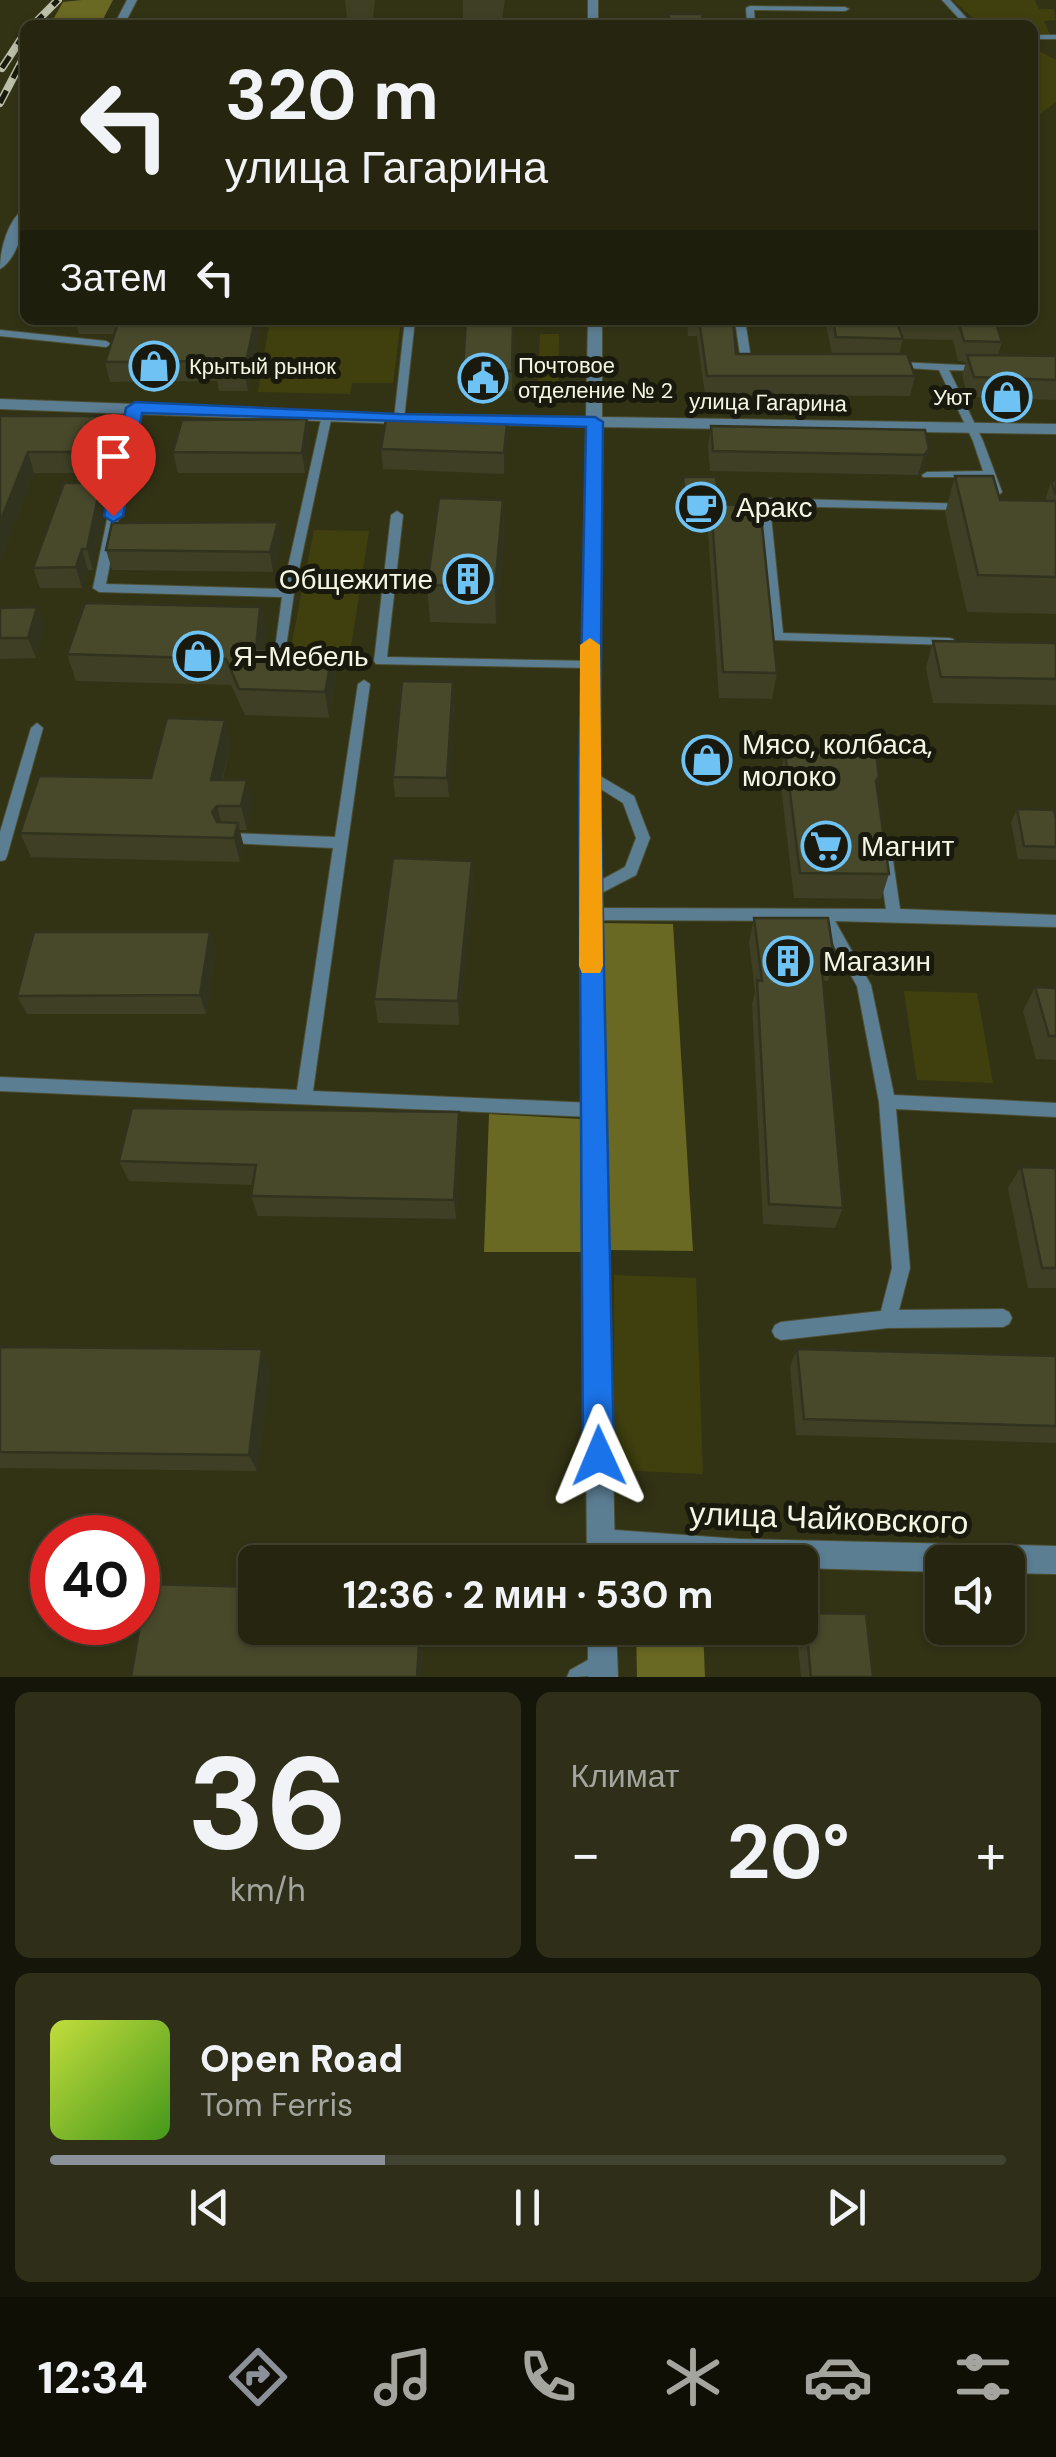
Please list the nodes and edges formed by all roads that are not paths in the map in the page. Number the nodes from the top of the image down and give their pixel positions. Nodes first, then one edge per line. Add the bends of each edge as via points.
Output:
1 (946, 0) edge
2 (845, 10) dead end
3 (751, 20) edge
4 (964, 20) edge
5 (20, 223) edge
6 (0, 265) edge
7 (409, 325) edge
8 (595, 325) edge
9 (741, 325) edge
10 (0, 333) edge
11 (106, 344) edge
12 (765, 362) edge
13 (883, 365) edge
14 (942, 366) junction
15 (999, 368) edge
16 (0, 404) edge
17 (135, 408) junction
18 (327, 415) junction
19 (399, 419) junction
20 (595, 422) junction
21 (969, 428) junction
22 (1056, 429) edge
23 (989, 474) junction
24 (927, 475) edge
25 (398, 515) dead end
26 (288, 593) junction
27 (963, 642) edge
28 (590, 665) junction
29 (279, 668) edge
30 (364, 684) dead end
31 (38, 728) dead end
32 (590, 775) junction
33 (230, 838) edge
34 (884, 842) edge
35 (341, 843) junction
36 (0, 856) edge
37 (590, 904) junction
38 (824, 914) junction
39 (894, 915) junction
40 (1056, 921) edge
41 (0, 1084) edge
42 (304, 1097) junction
43 (886, 1102) junction
44 (593, 1110) junction
45 (1056, 1110) edge
46 (1003, 1318) dead end
47 (888, 1319) junction
48 (781, 1331) dead end
49 (601, 1545) edge
50 (818, 1554) edge
51 (1056, 1560) edge
52 (603, 1669) edge
53 (577, 1677) edge

1 - 4 lane
2 - 3 lane via 750,8
5 - 6 street
7 - 19 lane
8 - 20 street
9 - 12 lane via 746,362
10 - 11 lane
13 - 14 lane
14 - 15 lane
14 - 21 lane
16 - 17 street, улица Гагарина
17 - 18 street, улица Гагарина
17 - 26 lane via 99,588
18 - 19 street, улица Гагарина
18 - 26 lane
19 - 20 street, улица Гагарина
20 - 21 street, улица Гагарина
20 - 28 street
21 - 22 street, улица Гагарина
21 - 23 lane
23 - 24 lane
23 - 27 lane via 1001,507 764,502 777,637
25 - 28 lane via 380,661
26 - 29 lane
28 - 32 street
30 - 35 lane
31 - 36 lane
32 - 37 street
32 - 37 lane via 629,800 643,838 631,871
33 - 35 lane
34 - 39 lane
35 - 42 lane
37 - 38 lane
37 - 44 street
38 - 39 lane
38 - 43 lane via 864,985
39 - 40 lane
41 - 42 lane
42 - 44 lane
43 - 45 lane
43 - 47 lane via 901,1268
44 - 49 street
46 - 47 lane
47 - 48 lane
50 - 51 street, улица Чайковского
52 - 53 lane

